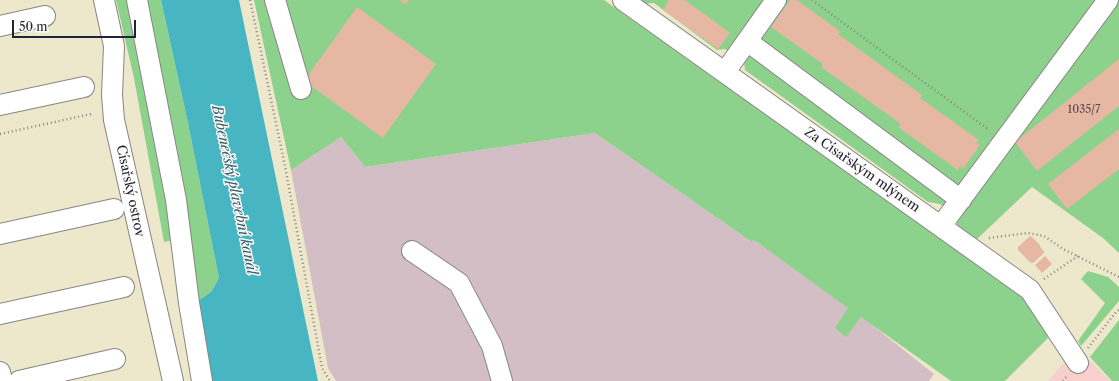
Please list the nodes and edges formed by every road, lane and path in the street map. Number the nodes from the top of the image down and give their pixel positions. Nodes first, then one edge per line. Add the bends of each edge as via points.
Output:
1 (104, 0) edge
2 (137, 0) edge
3 (250, 0) edge
4 (275, 0) edge
5 (623, 0) edge
6 (776, 0) edge
7 (812, 0) edge
8 (1108, 0) edge
9 (45, 16) dead end
10 (0, 26) edge
11 (747, 42) junction
12 (725, 72) junction
13 (84, 87) dead end
14 (301, 89) dead end
15 (0, 105) edge
16 (91, 114) dead end
17 (0, 134) edge
18 (1004, 141) junction
19 (960, 200) junction
20 (114, 209) dead end
21 (941, 226) junction
22 (0, 234) edge
23 (965, 243) junction
24 (412, 251) dead end
25 (1079, 256) junction
26 (1119, 277) edge
27 (124, 287) dead end
28 (1030, 290) junction
29 (1119, 310) edge
30 (0, 314) edge
31 (114, 359) dead end
32 (1078, 362) joint
33 (0, 372) edge
34 (2, 381) edge
35 (19, 381) edge
36 (173, 381) edge
37 (202, 381) edge
38 (330, 381) edge
39 (502, 381) edge

1 - 36 street, Císařský ostrov via 114,46 112,94 117,162
2 - 37 street via 176,200
3 - 38 path via 285,166 322,368
4 - 14 street
5 - 12 street, Za Císařským mlýnem
6 - 11 street
7 - 18 path
8 - 18 street
9 - 10 street
11 - 12 street
11 - 19 street
12 - 21 street, Za Císařským mlýnem
13 - 15 street
16 - 17 path
18 - 19 street
19 - 21 street
20 - 22 street
21 - 23 street, Za Císařským mlýnem
23 - 25 path via 1028,233 1044,236
23 - 28 street, Za Císařským mlýnem
24 - 39 street via 459,283 492,346
25 - 26 path
25 - 28 path
27 - 30 street
28 - 32 street, Za Císařským mlýnem
29 - 32 path
31 - 35 street
33 - 34 street

